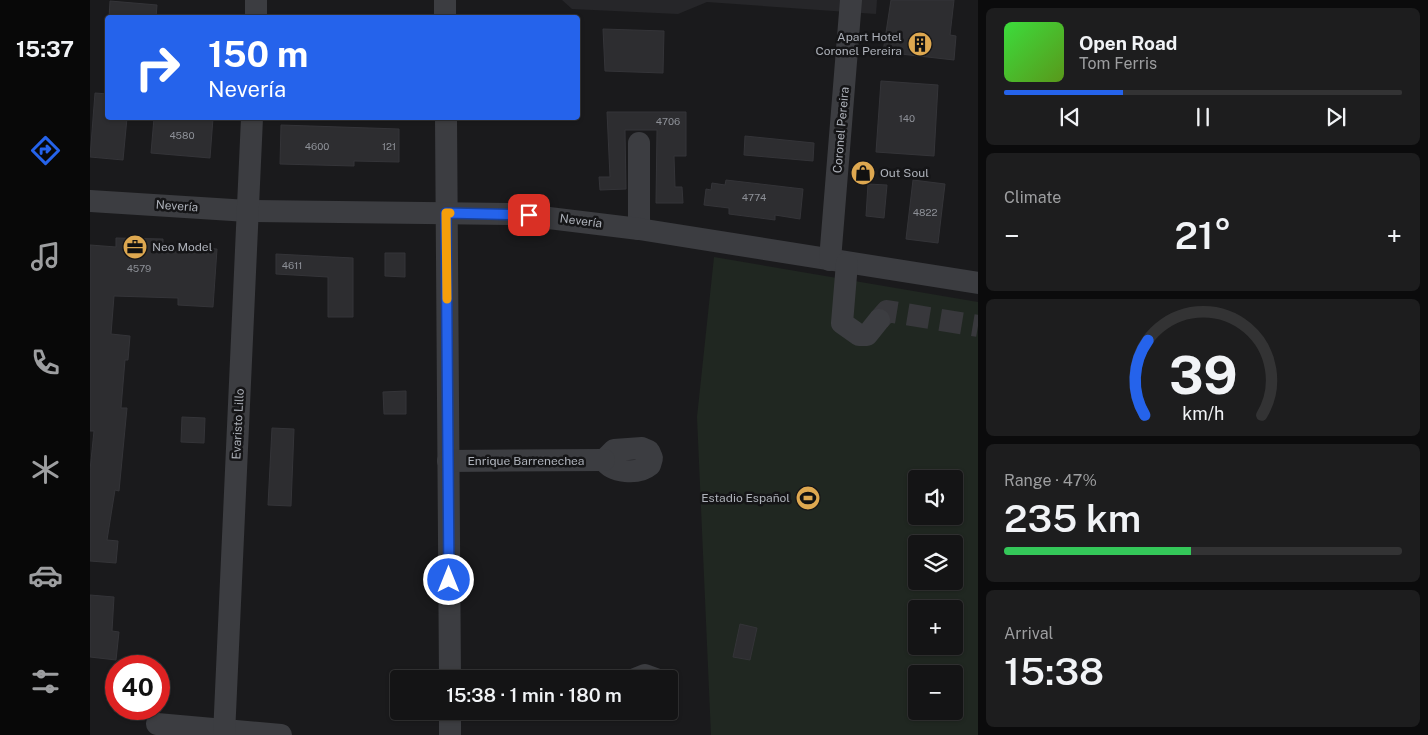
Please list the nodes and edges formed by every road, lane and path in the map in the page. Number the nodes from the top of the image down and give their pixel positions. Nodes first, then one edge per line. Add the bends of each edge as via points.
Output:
1 (256, 0) edge
2 (445, 0) edge
3 (851, 0) edge
4 (256, 15) edge
5 (445, 15) edge
6 (252, 120) edge
7 (446, 120) edge
8 (639, 143) dead end
9 (90, 201) edge
10 (248, 211) junction
11 (446, 213) junction
12 (639, 229) junction
13 (838, 261) junction
14 (978, 282) edge
15 (879, 320) tunnel mouth
16 (604, 460) dead end
17 (448, 461) junction
18 (450, 670) edge
19 (450, 720) edge
20 (157, 724) dead end
21 (224, 732) edge
22 (281, 735) edge
23 (450, 735) edge

1 - 4 street
2 - 5 street
3 - 13 street, Coronel Pereira
6 - 10 street, Evaristo Lillo
7 - 11 street
8 - 12 street
9 - 10 street, Nevería
10 - 11 street, Nevería
10 - 21 street, Evaristo Lillo
11 - 12 street, Nevería via 516,214
11 - 17 street
12 - 13 street, Nevería
13 - 14 street, Nevería
13 - 15 street, Coronel Pereira via 842,324 859,335 867,335
16 - 17 street, Enrique Barrenechea
17 - 18 street
19 - 23 street
20 - 21 street
21 - 22 street

